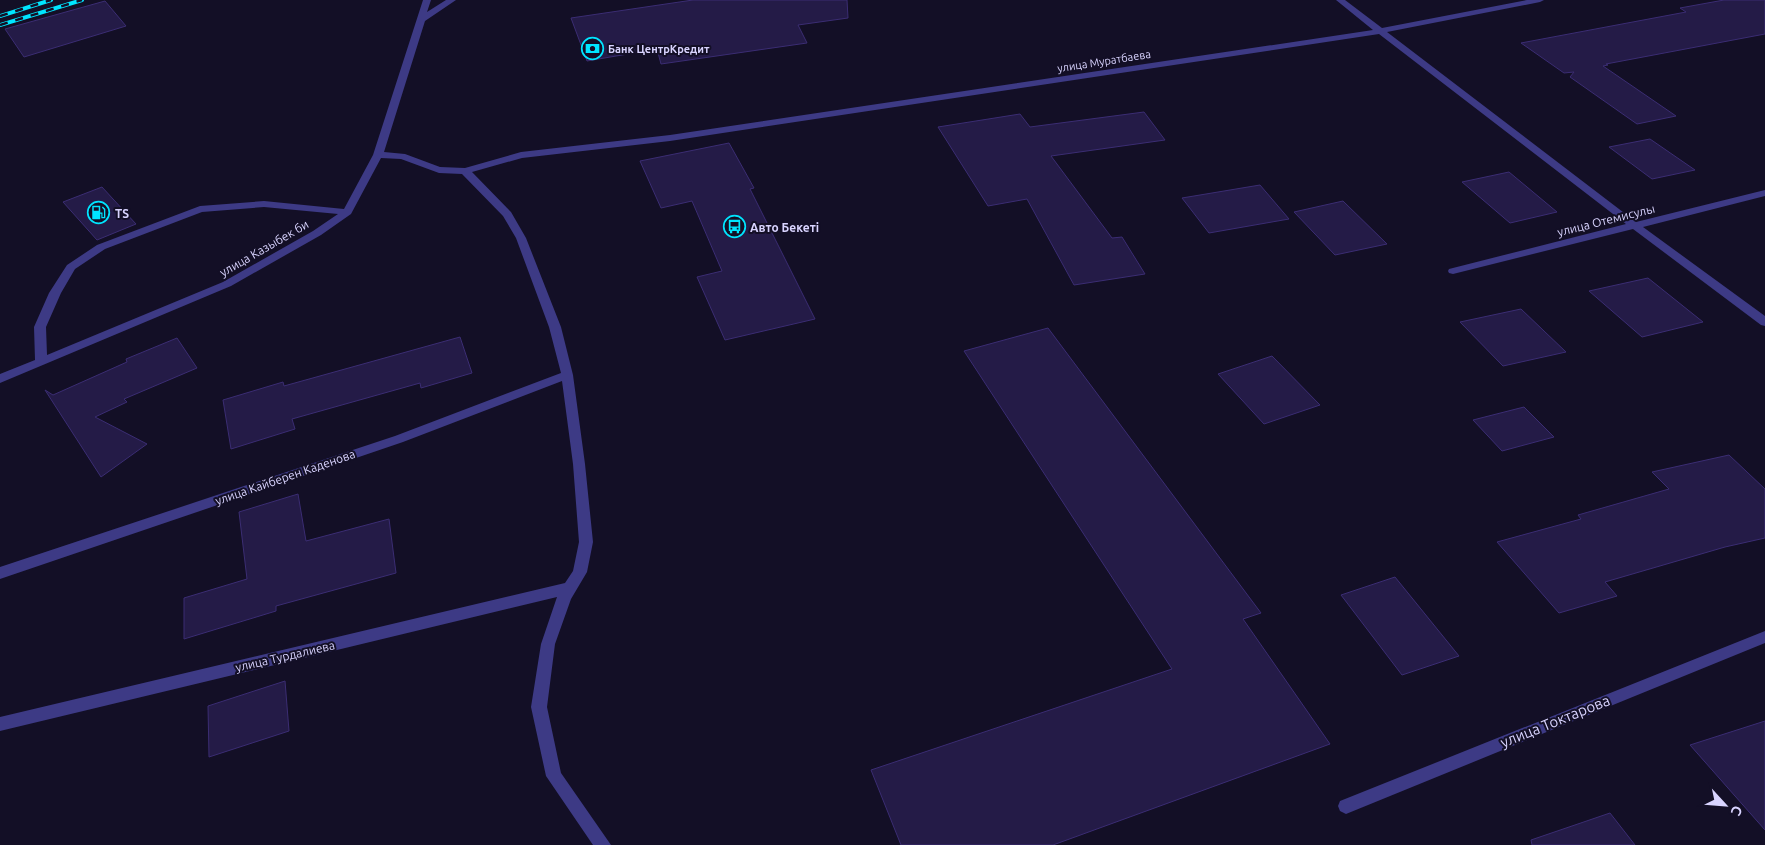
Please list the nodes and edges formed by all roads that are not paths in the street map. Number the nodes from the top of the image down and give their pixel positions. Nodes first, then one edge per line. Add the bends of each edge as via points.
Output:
1 (427, 0) edge
2 (452, 0) edge
3 (1340, 0) edge
4 (1540, 0) edge
5 (421, 20) junction
6 (1381, 31) junction
7 (378, 155) junction
8 (464, 171) junction
9 (1765, 193) edge
10 (347, 212) junction
11 (1635, 226) junction
12 (1453, 271) dead end
13 (1765, 322) edge
14 (41, 362) junction
15 (567, 375) junction
16 (0, 379) edge
17 (0, 573) edge
18 (570, 588) junction
19 (1765, 637) edge
20 (0, 724) edge
21 (1346, 806) dead end
22 (603, 845) edge

1 - 5 street, улица Казыбек би
2 - 5 street
3 - 6 street
4 - 6 street, улица Муратбаева
5 - 7 street, улица Казыбек би
6 - 8 street, улица Муратбаева via 670,138 521,155
6 - 11 street
7 - 8 street, улица Муратбаева via 402,156 439,170
7 - 10 street, улица Казыбек би
8 - 15 street via 507,214 521,238 555,328
9 - 11 street, улица Отемисулы
10 - 14 street, улица Казыбек би via 317,233 227,284
10 - 14 street via 264,204 200,209 101,247 71,267 55,293 40,327
11 - 12 street, улица Отемисулы
11 - 13 street
14 - 16 street, улица Казыбек би
15 - 17 street, улица Кайберен Каденова via 399,439
15 - 18 street via 586,542 580,572
18 - 20 street, улица Турдалиева
18 - 22 street via 564,596 548,644 539,707 554,776
19 - 21 street, улица Токтарова

